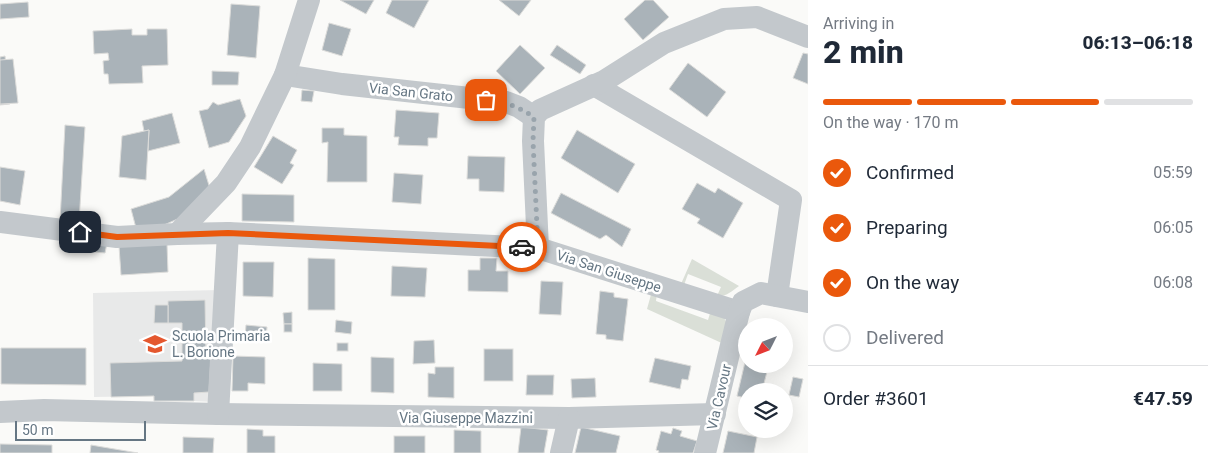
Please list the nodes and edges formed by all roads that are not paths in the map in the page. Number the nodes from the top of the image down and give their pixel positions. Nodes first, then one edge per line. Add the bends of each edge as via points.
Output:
1 (308, 0) edge
2 (808, 37) edge
3 (285, 75) junction
4 (594, 85) junction
5 (534, 117) junction
6 (0, 222) edge
7 (228, 233) junction
8 (177, 234) junction
9 (538, 248) junction
10 (777, 296) junction
11 (808, 302) edge
12 (739, 312) junction
13 (0, 412) edge
14 (218, 414) junction
15 (715, 414) junction
16 (569, 418) junction
17 (561, 453) edge
18 (706, 453) edge

1 - 3 street
2 - 4 street via 757,17 724,19 664,43
3 - 5 street, Via San Grato via 506,102
3 - 8 street via 250,147 226,183
4 - 5 street via 540,110
4 - 10 street via 791,200
5 - 9 street
6 - 8 street, Via San Giuseppe via 117,237
7 - 8 street, Via San Giuseppe
7 - 9 street, Via San Giuseppe
7 - 14 street
9 - 12 street, Via San Giuseppe
10 - 11 street
10 - 12 street via 761,293 743,302
12 - 15 street, Via Cavour
13 - 14 street, Via Giuseppe Mazzini
14 - 16 street, Via Giuseppe Mazzini
15 - 16 street, Via Giuseppe Mazzini
15 - 18 street, Via Cavour
16 - 17 street

